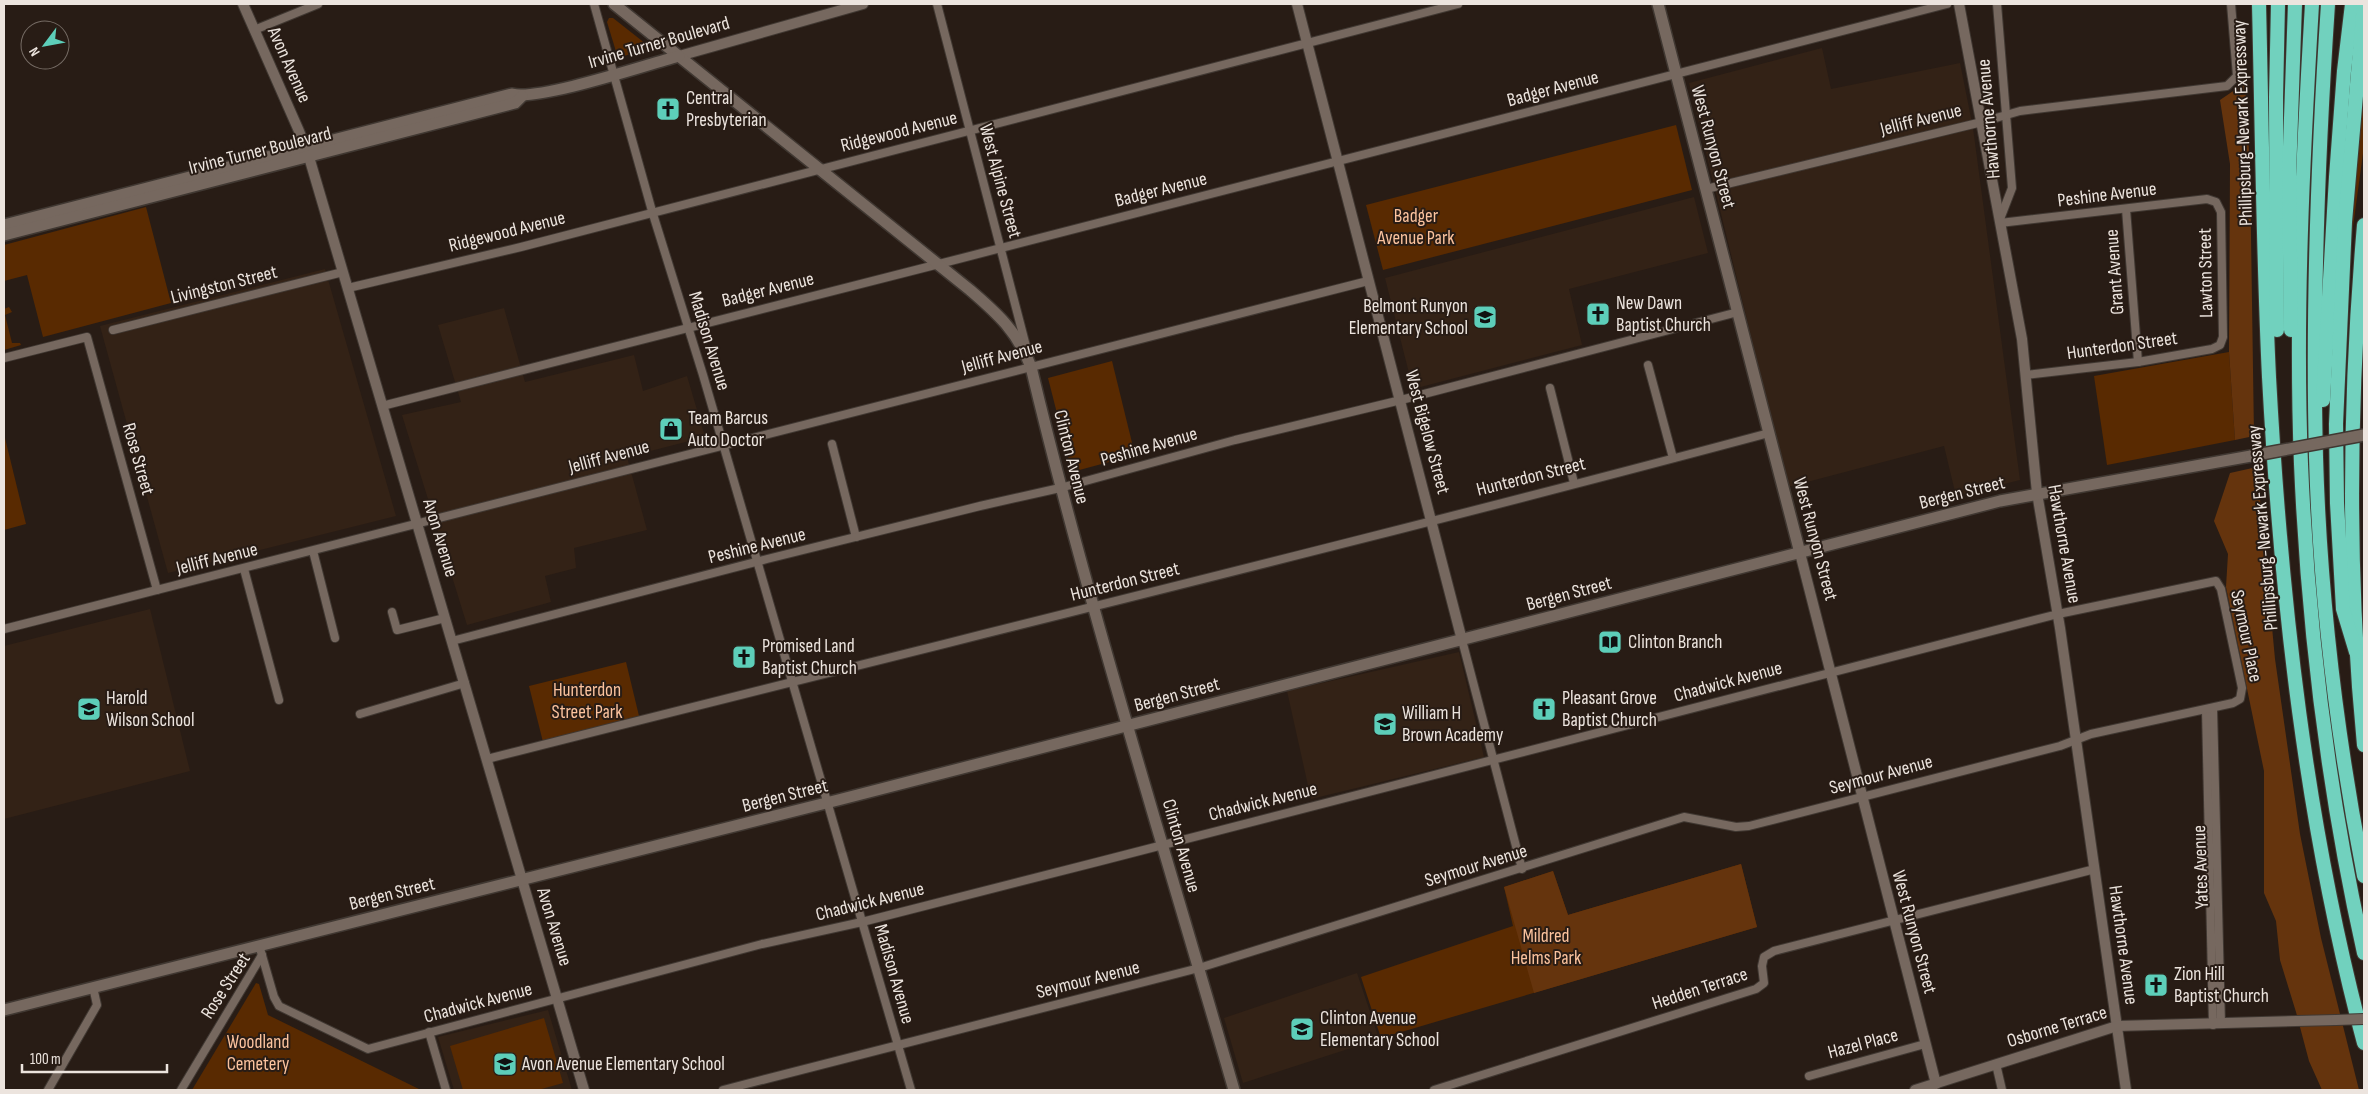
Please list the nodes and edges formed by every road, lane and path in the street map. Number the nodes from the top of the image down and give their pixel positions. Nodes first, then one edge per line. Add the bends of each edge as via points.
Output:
1 (243, 4) edge
2 (318, 4) edge
3 (594, 4) edge
4 (614, 4) edge
5 (863, 4) edge
6 (937, 4) edge
7 (1298, 4) edge
8 (1458, 4) edge
9 (1658, 4) edge
10 (1946, 4) edge
11 (1958, 4) edge
12 (1997, 4) edge
13 (2231, 4) edge
14 (2259, 4) edge
15 (2278, 4) edge
16 (2296, 4) edge
17 (2312, 4) edge
18 (2328, 4) edge
19 (2352, 4) edge
20 (2364, 4) edge
21 (254, 30) junction
22 (1308, 44) junction
23 (679, 56) junction
24 (1676, 73) junction
25 (612, 74) junction
26 (2006, 114) junction
27 (1982, 122) junction
28 (970, 131) junction
29 (307, 153) junction
30 (1337, 162) junction
31 (820, 169) junction
32 (1706, 189) junction
33 (2216, 202) joint
34 (2126, 209) junction
35 (652, 211) junction
36 (2000, 221) junction
37 (4, 225) edge
38 (2364, 226) edge
39 (4, 235) edge
40 (1001, 248) junction
41 (939, 264) junction
42 (343, 272) junction
43 (1368, 281) junction
44 (348, 288) junction
45 (1738, 312) junction
46 (687, 328) junction
47 (113, 330) dead end
48 (2220, 345) joint
49 (4, 358) edge
50 (2138, 362) junction
51 (1648, 365) dead end
52 (1032, 366) junction
53 (2026, 375) junction
54 (1550, 388) dead end
55 (1401, 400) junction
56 (382, 406) junction
57 (1769, 433) junction
58 (2364, 436) edge
59 (832, 444) dead end
60 (723, 445) junction
61 (2316, 457) junction
62 (1673, 458) junction
63 (1574, 483) junction
64 (2302, 485) junction
65 (2278, 486) junction
66 (1060, 488) junction
67 (2037, 493) junction
68 (1432, 520) junction
69 (417, 524) junction
70 (856, 537) junction
71 (313, 551) junction
72 (1800, 553) junction
73 (757, 562) junction
74 (244, 569) junction
75 (2216, 581) joint
76 (157, 590) junction
77 (1093, 607) junction
78 (392, 612) dead end
79 (2058, 614) junction
80 (445, 618) junction
81 (4, 629) edge
82 (335, 638) dead end
83 (1462, 640) junction
84 (452, 641) junction
85 (2356, 652) junction
86 (1831, 672) junction
87 (792, 681) junction
88 (465, 683) junction
89 (2240, 699) joint
90 (278, 700) dead end
91 (2209, 709) junction
92 (360, 714) dead end
93 (1128, 726) junction
94 (2076, 740) junction
95 (2364, 745) edge
96 (487, 759) junction
97 (1494, 760) junction
98 (1861, 797) junction
99 (826, 803) junction
100 (1163, 844) junction
101 (1522, 869) junction
102 (2095, 869) junction
103 (2364, 876) edge
104 (522, 880) junction
105 (1893, 921) junction
106 (862, 922) junction
107 (261, 950) junction
108 (2364, 953) edge
109 (1199, 968) junction
110 (93, 987) junction
111 (558, 998) junction
112 (4, 1010) edge
113 (2364, 1019) edge
114 (2217, 1024) junction
115 (323, 1026) joint
116 (2117, 1026) junction
117 (429, 1032) junction
118 (2364, 1043) edge
119 (1925, 1044) junction
120 (898, 1046) junction
121 (1996, 1064) junction
122 (1809, 1076) dead end
123 (1936, 1084) junction
124 (48, 1090) edge
125 (181, 1090) edge
126 (446, 1090) edge
127 (584, 1090) edge
128 (722, 1090) edge
129 (911, 1090) edge
130 (1234, 1090) edge
131 (1434, 1090) edge
132 (1915, 1090) edge
133 (2002, 1090) edge
134 (2126, 1090) edge

1 - 21 street, Avon Avenue
2 - 21 street
3 - 25 street, Madison Avenue
4 - 23 main road, Clinton Avenue
5 - 23 street, Irvine Turner Boulevard
6 - 28 street, West Alpine Street
7 - 22 street, West Bigelow Street
8 - 22 street, Ridgewood Avenue
9 - 24 main road, West Runyon Street
10 - 24 street, Badger Avenue
11 - 27 street
12 - 26 street, Hawthorne Avenue
13 - 26 street, Jelliff Avenue via 2237,71 2227,86
14 - 65 highway, Phillipsburg-Newark Expressway via 2268,341
15 - 65 highway
16 - 64 highway via 2289,175 2290,306
17 - 64 highway via 2300,289
18 - 61 highway via 2317,237
19 - 61 highway via 2341,109 2325,387
20 - 85 highway via 2345,215 2336,424 2336,503 2343,608
21 - 29 street, Avon Avenue
22 - 28 street, Ridgewood Avenue
22 - 30 street, West Bigelow Street
23 - 25 main road, Irvine Turner Boulevard
23 - 31 main road, Clinton Avenue
24 - 30 street, Badger Avenue
24 - 32 main road, West Runyon Street
25 - 29 main road, Irvine Turner Boulevard via 522,96 515,103
25 - 35 street, Madison Avenue
26 - 27 street, Jelliff Avenue
26 - 36 street, Hawthorne Avenue via 2012,188
27 - 32 street, Jelliff Avenue
27 - 36 street
28 - 31 street, Ridgewood Avenue
28 - 40 street, West Alpine Street
29 - 37 main road, Irvine Turner Boulevard
29 - 39 main road, Irvine Turner Boulevard
29 - 42 street, Avon Avenue
30 - 40 street, Badger Avenue
30 - 43 street, West Bigelow Street
31 - 35 street, Ridgewood Avenue
31 - 41 main road, Clinton Avenue
32 - 45 main road, West Runyon Street
33 - 34 street, Peshine Avenue via 2207,199
33 - 48 street, Lawton Street via 2221,212 2223,337
34 - 36 street, Peshine Avenue
34 - 50 street, Grant Avenue
35 - 44 street, Ridgewood Avenue via 521,247
35 - 46 street, Madison Avenue
36 - 53 street, Hawthorne Avenue
38 - 85 highway via 2352,430
40 - 41 street, Badger Avenue
40 - 52 street, West Alpine Street
41 - 46 street, Badger Avenue
41 - 52 main road, Clinton Avenue via 1008,324
42 - 44 street, Avon Avenue
42 - 47 street, Livingston Street
43 - 52 street, Jelliff Avenue
43 - 55 street, West Bigelow Street
44 - 56 street, Avon Avenue
45 - 55 street, Peshine Avenue
45 - 57 main road, West Runyon Street
46 - 56 street, Badger Avenue
46 - 60 street, Madison Avenue
48 - 50 street, Hunterdon Street
49 - 76 street, Rose Street via 87,337
50 - 53 street, Hunterdon Street
51 - 62 street
52 - 60 street, Jelliff Avenue
52 - 66 main road, Clinton Avenue
53 - 67 street, Hawthorne Avenue
54 - 63 street
55 - 66 street, Peshine Avenue via 1235,440
55 - 68 street, West Bigelow Street
56 - 69 street, Avon Avenue
57 - 62 street, Hunterdon Street
57 - 72 main road, West Runyon Street
58 - 67 main road, Bergen Street, bridge
59 - 70 street
60 - 69 street, Jelliff Avenue
60 - 73 street, Madison Avenue
61 - 103 highway via 2333,679
62 - 63 street, Hunterdon Street
63 - 68 street, Hunterdon Street
64 - 108 highway via 2307,572 2322,713
65 - 118 highway, Phillipsburg-Newark Expressway via 2293,657 2312,796 2338,935
66 - 70 street, Peshine Avenue
66 - 77 main road, Clinton Avenue
67 - 72 main road, Bergen Street
67 - 79 street, Hawthorne Avenue
68 - 77 street, Hunterdon Street
68 - 83 street, West Bigelow Street
69 - 71 street, Jelliff Avenue
69 - 80 street, Avon Avenue
70 - 73 street, Peshine Avenue
71 - 74 street, Jelliff Avenue
71 - 82 street
72 - 83 main road, Bergen Street
72 - 86 street, West Runyon Street
73 - 84 street, Peshine Avenue
73 - 87 street, Madison Avenue
74 - 76 street, Jelliff Avenue
74 - 90 street
75 - 79 street, Chadwick Avenue
75 - 89 street, Seymour Place via 2221,589 2242,688
76 - 81 street, Jelliff Avenue
77 - 87 street, Hunterdon Street
77 - 93 main road, Clinton Avenue
78 - 80 street via 397,630
79 - 86 street, Chadwick Avenue
79 - 94 street, Hawthorne Avenue
80 - 84 street, Avon Avenue
83 - 93 main road, Bergen Street
83 - 97 street, West Bigelow Street
84 - 88 street, Avon Avenue
85 - 95 highway
86 - 97 street, Chadwick Avenue
86 - 98 street, West Runyon Street
87 - 96 street, Hunterdon Street
87 - 99 street, Madison Avenue
88 - 92 street
88 - 96 street, Avon Avenue
89 - 91 street, Seymour Avenue via 2233,704
91 - 94 street, Seymour Avenue
91 - 114 street, Yates Avenue
93 - 99 main road, Bergen Street
93 - 100 main road, Clinton Avenue
94 - 98 street, Seymour Avenue
94 - 102 street, Hawthorne Avenue
96 - 104 street, Avon Avenue
97 - 100 street, Chadwick Avenue
97 - 101 street, West Bigelow Street
98 - 101 street, Seymour Avenue via 1749,826 1736,827 1684,817
98 - 105 street, West Runyon Street
99 - 104 main road, Bergen Street
99 - 106 street, Madison Avenue
100 - 106 street, Chadwick Avenue
100 - 109 main road, Clinton Avenue
101 - 109 street, Seymour Avenue
102 - 105 street, Hedden Terrace
102 - 116 street, Hawthorne Avenue
104 - 107 main road, Bergen Street
104 - 111 street, Avon Avenue
105 - 119 street, West Runyon Street
105 - 131 street, Hedden Terrace via 1768,953 1762,961 1764,983 1756,989
106 - 111 street, Chadwick Avenue via 762,944
106 - 120 street, Madison Avenue
107 - 110 main road, Bergen Street
107 - 115 street, Rose Street via 279,1006
107 - 125 street, Rose Street
109 - 120 street, Seymour Avenue
109 - 130 main road, Clinton Avenue
110 - 112 main road, Bergen Street
110 - 124 street via 97,1005
111 - 117 street, Chadwick Avenue
111 - 127 street, Avon Avenue
113 - 114 street, Osborne Terrace, bridge
114 - 116 street, Osborne Terrace
115 - 117 street, Chadwick Avenue via 368,1049
116 - 121 street, Osborne Terrace
116 - 134 street, Hawthorne Avenue
117 - 126 street
119 - 122 street, Hazel Place
119 - 123 street, West Runyon Street
120 - 128 street, Seymour Avenue
120 - 129 street, Madison Avenue
121 - 123 street, Osborne Terrace
121 - 133 street
123 - 132 street, Osborne Terrace

